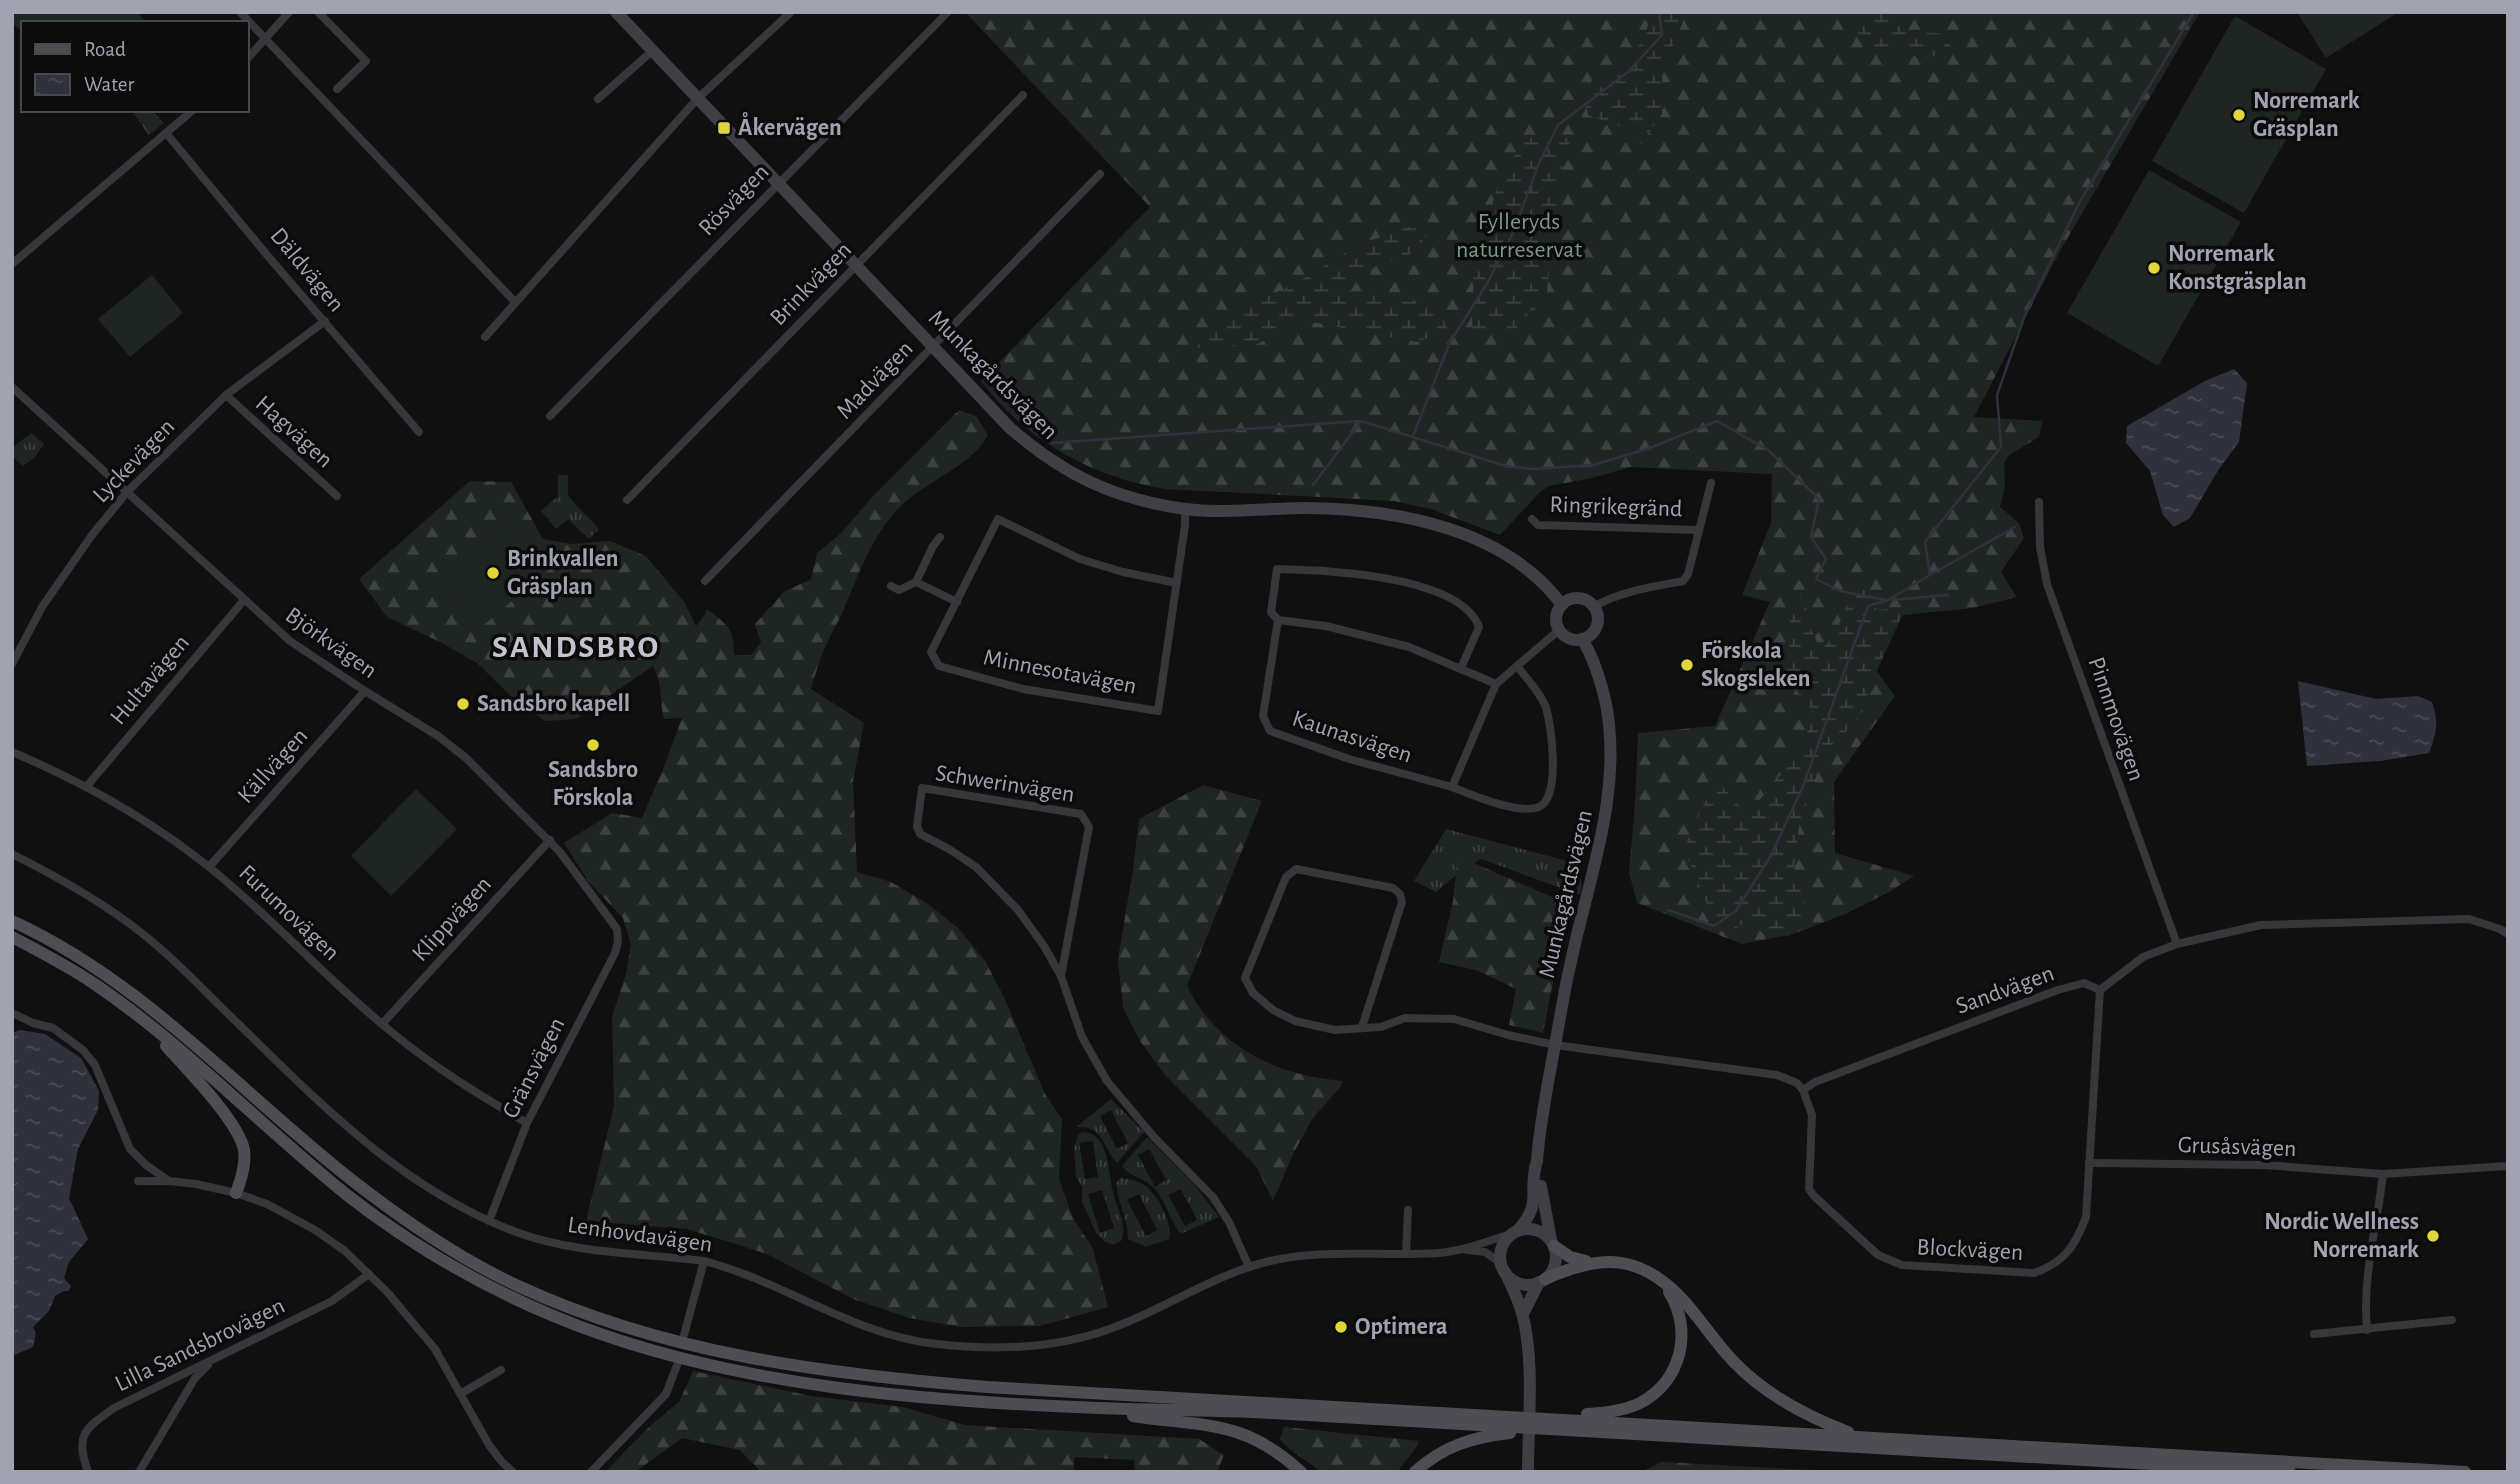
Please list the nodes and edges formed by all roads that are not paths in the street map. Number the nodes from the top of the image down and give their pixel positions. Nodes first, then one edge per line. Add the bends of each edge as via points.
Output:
1 (240, 12) edge
2 (289, 12) edge
3 (318, 12) edge
4 (616, 12) edge
5 (791, 12) edge
6 (947, 13) edge
7 (266, 39) junction
8 (652, 51) junction
9 (248, 58) edge
10 (337, 89) dead end
11 (1023, 96) dead end
12 (598, 99) dead end
13 (697, 99) junction
14 (190, 112) edge
15 (166, 133) junction
16 (1100, 174) dead end
17 (777, 184) junction
18 (12, 264) edge
19 (855, 267) junction
20 (515, 302) junction
21 (324, 321) junction
22 (485, 337) dead end
23 (934, 346) junction
24 (12, 387) edge
25 (226, 395) junction
26 (550, 416) dead end
27 (419, 432) dead end
28 (1710, 483) dead end
29 (127, 492) junction
30 (337, 496) dead end
31 (627, 500) dead end
32 (2039, 502) dead end
33 (1185, 509) junction
34 (1532, 519) dead end
35 (1699, 530) junction
36 (940, 537) dead end
37 (705, 581) dead end
38 (916, 582) junction
39 (1177, 583) junction
40 (891, 586) dead end
41 (244, 600) junction
42 (957, 602) junction
43 (1562, 605) junction
44 (1593, 607) junction
45 (1278, 620) junction
46 (1559, 630) junction
47 (1582, 639) junction
48 (12, 664) edge
49 (1517, 666) junction
50 (1461, 668) junction
51 (1496, 684) junction
52 (365, 691) junction
53 (12, 752) edge
54 (87, 786) junction
55 (1452, 787) junction
56 (550, 840) junction
57 (12, 854) edge
58 (209, 867) junction
59 (12, 921) edge
60 (618, 934) joint
61 (2508, 934) edge
62 (12, 937) edge
63 (2177, 944) junction
64 (1061, 976) junction
65 (2100, 990) junction
66 (14, 1016) edge
67 (145, 1021) junction
68 (382, 1024) junction
69 (1362, 1027) junction
70 (1555, 1045) junction
71 (1803, 1090) junction
72 (527, 1123) junction
73 (1537, 1161) junction
74 (2089, 1164) junction
75 (2508, 1166) edge
76 (2384, 1174) junction
77 (138, 1181) dead end
78 (169, 1181) junction
79 (236, 1193) junction
80 (1408, 1210) dead end
81 (489, 1222) junction
82 (1515, 1232) junction
83 (1552, 1243) junction
84 (1464, 1249) junction
85 (1406, 1254) junction
86 (704, 1261) junction
87 (1590, 1262) junction
88 (1249, 1267) junction
89 (1503, 1268) junction
90 (369, 1274) junction
91 (1542, 1281) junction
92 (1663, 1282) junction
93 (1523, 1314) junction
94 (2452, 1320) dead end
95 (2367, 1330) junction
96 (2314, 1334) dead end
97 (684, 1335) dead end
98 (212, 1360) junction
99 (677, 1364) dead end
100 (501, 1370) dead end
101 (460, 1394) junction
102 (1074, 1407) junction
103 (1539, 1417) junction
104 (1543, 1430) junction
105 (1858, 1436) junction
106 (88, 1472) edge
107 (139, 1472) edge
108 (513, 1472) edge
109 (591, 1472) edge
110 (1301, 1472) edge
111 (1415, 1472) edge
112 (1528, 1472) edge
113 (2290, 1472) edge
114 (2465, 1472) edge

1 - 7 street
2 - 7 street
3 - 10 street via 366,61
4 - 8 street, Munkagårdsvägen
5 - 13 street
6 - 17 street, Rösvägen
7 - 9 street
7 - 20 street
8 - 12 street
8 - 13 street, Munkagårdsvägen
11 - 19 street, Brinkvägen
13 - 17 street, Munkagårdsvägen
13 - 20 street
14 - 15 street
15 - 18 street
15 - 21 street, Däldvägen
16 - 23 street, Madvägen
17 - 19 street, Munkagårdsvägen
17 - 26 street, Rösvägen
19 - 23 street, Munkagårdsvägen
19 - 31 street, Brinkvägen
20 - 22 street
21 - 25 street, Lyckevägen
21 - 27 street, Däldvägen
23 - 33 street, Munkagårdsvägen via 1010,428 1063,470 1096,486
23 - 37 street, Madvägen
24 - 29 street, Björkvägen
25 - 29 street, Lyckevägen
25 - 30 street, Hagvägen
28 - 35 street, Ringrikegränd
29 - 41 street, Björkvägen
29 - 48 street, Lyckevägen via 42,607
32 - 63 street, Pinnmovägen via 2047,584
33 - 39 street, Minnesotavägen
33 - 43 street, Munkagårdsvägen via 1360,509 1423,520 1511,559
34 - 35 street, Ringrikegränd via 1538,525
35 - 44 street, Ringrikegränd via 1684,581 1628,592
36 - 38 street
38 - 40 street via 899,590
38 - 42 street
39 - 42 street, Minnesotavägen via 1080,559 998,519
39 - 42 street, Minnesotavägen via 1158,711 1023,689 939,666 931,652
41 - 52 street, Björkvägen via 290,641
41 - 54 street, Hultavägen
43 - 44 street via 1578,598
43 - 46 street via 1556,620
44 - 47 street via 1595,629
45 - 50 street via 1370,636
45 - 50 street, Kaunasvägen via 1271,612 1277,569 1356,573 1410,584 1449,599 1476,619 1479,627
45 - 55 street, Kaunasvägen via 1263,716 1270,731 1349,759
46 - 47 street via 1569,638
46 - 49 street
47 - 70 street, Munkagårdsvägen via 1603,691 1612,758 1609,799
49 - 51 street
49 - 55 street, Kaunasvägen via 1546,708 1551,795 1536,809 1520,808
50 - 51 street
51 - 55 street
52 - 56 street, Björkvägen via 438,736
52 - 58 street, Källvägen
53 - 54 street, Furumovägen
54 - 58 street, Furumovägen
56 - 60 street, Björkvägen
56 - 68 street, Klippvägen
57 - 81 street, Lenhovdavägen via 78,890 143,934 379,1155
58 - 68 street, Furumovägen
59 - 103 main road via 140,998 337,1168 405,1219 515,1284 596,1318 736,1356 881,1377
60 - 72 street, Gränsvägen via 610,964
61 - 63 street via 2469,919 2261,925
62 - 67 main road via 85,977
63 - 65 street via 2143,957
64 - 64 street, Schwerinvägen via 1087,820 1081,814 922,788 920,834 988,878 1032,928
64 - 88 street, Schwerinvägen via 1082,1037 1107,1081 1213,1197
65 - 71 street, Sandvägen via 2084,983 2058,990
65 - 74 street, Blockvägen
66 - 78 street via 53,1028 83,1050 95,1065 130,1149
67 - 79 main road via 240,1140 244,1160
67 - 102 main road via 374,1215 458,1270 561,1319 649,1349 760,1375 861,1390
68 - 72 street, Furumovägen
69 - 69 street via 1335,1030 1295,1021 1273,1010 1245,978 1286,877 1296,869 1393,888 1400,894 1402,902
69 - 70 street via 1381,1027 1405,1018 1454,1018
70 - 71 street via 1777,1075
70 - 73 street, Munkagårdsvägen
71 - 74 street, Blockvägen via 1812,1115 1809,1189 1878,1255 1902,1265 2034,1273 2054,1266 2077,1242 2086,1217
72 - 81 street, Gränsvägen
73 - 82 street, Munkagårdsvägen via 1534,1203
73 - 83 street, Munkagårdsvägen
74 - 76 street, Grusåsvägen via 2264,1165
75 - 76 street, Grusåsvägen
76 - 95 street via 2367,1269
77 - 78 street
78 - 79 street
79 - 90 street via 315,1230
80 - 85 street
81 - 86 street, Lenhovdavägen via 573,1246
82 - 83 street via 1536,1230
82 - 84 street, Lenhovdavägen
82 - 89 street via 1503,1244
83 - 87 main road via 1570,1257
83 - 91 street via 1555,1264
84 - 85 street, Lenhovdavägen
84 - 89 street, Lenhovdavägen via 1485,1252
85 - 88 street, Lenhovdavägen via 1319,1254
86 - 88 street, Lenhovdavägen via 744,1273 886,1335 999,1348 1065,1342 1116,1327
86 - 97 street
87 - 91 main road
87 - 92 main road via 1628,1264
89 - 91 street via 1520,1283
89 - 93 street
90 - 98 street, Lilla Sandsbrovägen via 332,1301
90 - 101 street via 435,1349
91 - 93 street
92 - 103 main road via 1682,1328 1679,1357 1666,1382 1641,1402 1625,1408
92 - 105 main road via 1733,1362 1762,1387 1797,1410
93 - 112 street via 1528,1361
94 - 95 street
95 - 96 street
98 - 106 street, Lilla Sandsbrovägen via 95,1422 84,1432 81,1444
98 - 107 street via 195,1378
99 - 109 street via 666,1394
100 - 101 street
101 - 108 street via 489,1445
102 - 104 main road via 1237,1411
102 - 110 main road via 1231,1429 1272,1448
103 - 105 main road
104 - 111 main road via 1459,1443
104 - 113 main road
105 - 114 main road

